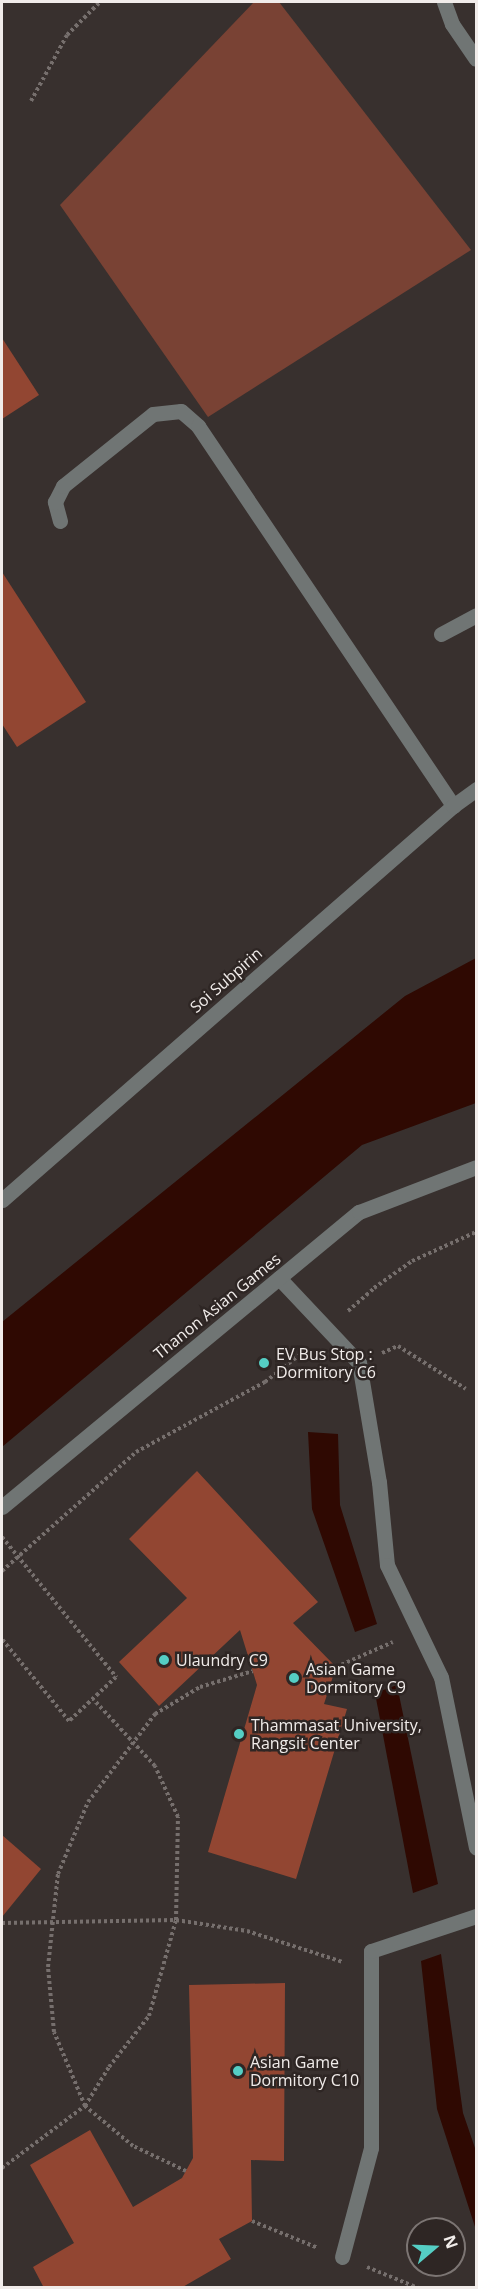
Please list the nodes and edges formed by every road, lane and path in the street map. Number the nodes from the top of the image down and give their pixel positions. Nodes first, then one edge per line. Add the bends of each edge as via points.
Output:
1 (100, 2) edge
2 (444, 2) edge
3 (477, 59) edge
4 (31, 101) dead end
5 (60, 521) dead end
6 (477, 615) edge
7 (441, 634) dead end
8 (477, 789) edge
9 (453, 806) junction
10 (477, 1167) edge
11 (2, 1200) edge
12 (477, 1232) edge
13 (279, 1278) junction
14 (328, 1330) junction
15 (359, 1363) junction
16 (466, 1389) dead end
17 (2, 1507) edge
18 (2, 1537) edge
19 (18, 1557) junction
20 (2, 1571) edge
21 (418, 1630) junction
22 (2, 1639) edge
23 (336, 1667) dead end
24 (253, 1671) dead end
25 (93, 1699) junction
26 (132, 1741) junction
27 (477, 1847) edge
28 (477, 1916) edge
29 (176, 1920) junction
30 (53, 1921) junction
31 (2, 1923) edge
32 (370, 1971) junction
33 (85, 2106) junction
34 (2, 2168) edge
35 (186, 2171) dead end
36 (342, 2258) dead end

1 - 4 path via 67,35
2 - 3 street via 452,24
5 - 9 street via 55,502 63,486 153,414 182,411 198,426
6 - 7 street
8 - 9 street, Soi Subpirin
9 - 11 street, Soi Subpirin
10 - 13 street, Thanon Asian Games via 359,1212
12 - 14 path via 412,1262 374,1288
13 - 14 street
13 - 17 street, Thanon Asian Games
14 - 15 street
14 - 19 path via 265,1382 136,1452
15 - 16 path via 398,1346
15 - 21 street via 380,1482 387,1565
18 - 19 path
19 - 20 path
19 - 25 path via 116,1677
21 - 23 path
21 - 27 street via 441,1677
22 - 25 path via 69,1721
24 - 26 path via 200,1687 155,1714
25 - 26 path
26 - 29 path via 155,1766 178,1816
26 - 30 path via 88,1802 58,1874
28 - 32 street via 371,1951
29 - 30 path
29 - 32 path via 246,1931
29 - 33 path via 149,2016 109,2067
30 - 31 path
30 - 33 path via 48,1967 54,2032
32 - 36 street via 371,2148
33 - 34 path
33 - 35 path via 133,2146

